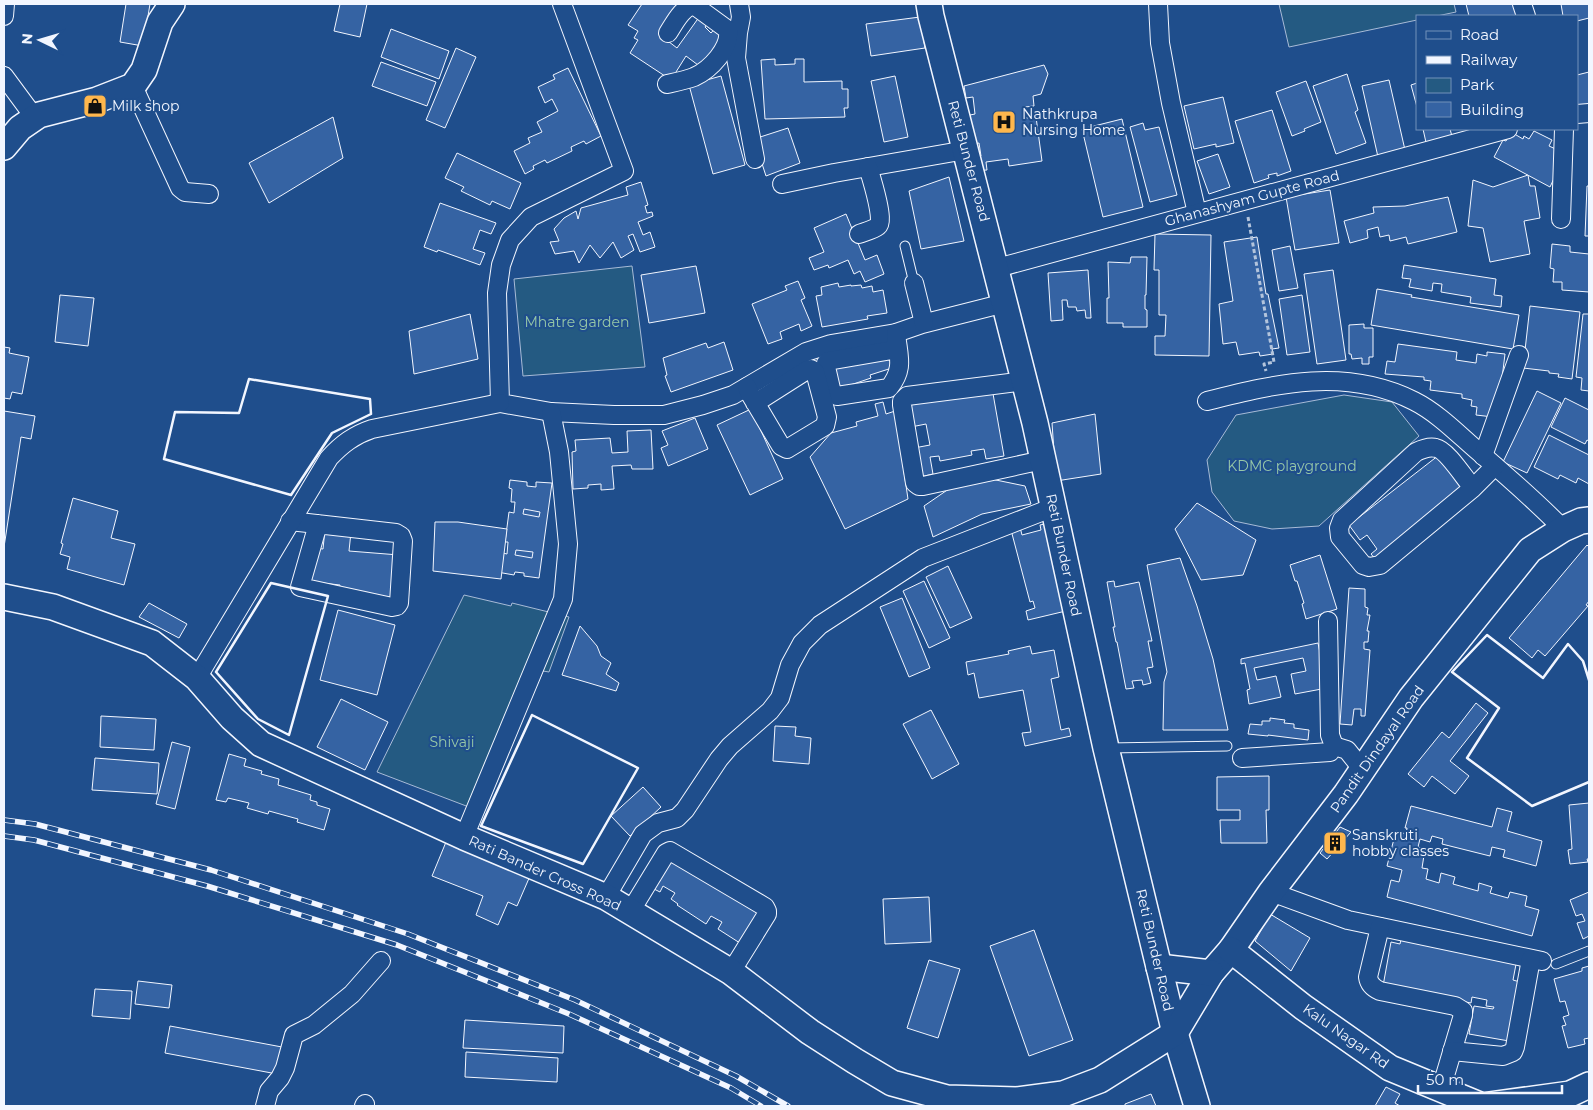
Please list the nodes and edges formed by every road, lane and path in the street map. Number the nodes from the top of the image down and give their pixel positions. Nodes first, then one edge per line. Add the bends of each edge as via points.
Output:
1 (5, 4) edge
2 (172, 4) edge
3 (562, 4) edge
4 (738, 4) edge
5 (930, 4) edge
6 (1158, 4) edge
7 (4, 16) edge
8 (714, 24) junction
9 (668, 33) dead end
10 (736, 58) junction
11 (4, 76) edge
12 (667, 84) dead end
13 (685, 85) dead end
14 (133, 86) junction
15 (35, 118) junction
16 (1504, 130) edge
17 (1564, 130) edge
18 (4, 147) edge
19 (966, 150) junction
20 (755, 159) dead end
21 (868, 167) junction
22 (782, 184) dead end
23 (209, 194) dead end
24 (1245, 200) junction
25 (1196, 213) junction
26 (1561, 219) dead end
27 (859, 234) dead end
28 (905, 246) dead end
29 (997, 268) junction
30 (914, 283) joint
31 (1006, 303) junction
32 (924, 324) junction
33 (1519, 356) dead end
34 (1266, 373) dead end
35 (1025, 381) junction
36 (746, 387) junction
37 (1208, 401) dead end
38 (500, 403) junction
39 (755, 403) junction
40 (551, 412) junction
41 (1044, 460) junction
42 (1489, 461) junction
43 (1473, 488) junction
44 (1054, 507) junction
45 (1589, 520) edge
46 (290, 521) junction
47 (318, 524) junction
48 (1563, 529) junction
49 (4, 597) edge
50 (1328, 621) dead end
51 (196, 678) junction
52 (1227, 746) dead end
53 (1334, 746) junction
54 (1106, 748) junction
55 (1242, 758) dead end
56 (1363, 770) junction
57 (464, 837) junction
58 (1271, 892) junction
59 (606, 897) junction
60 (630, 912) junction
61 (1380, 927) junction
62 (1231, 950) junction
63 (1589, 952) edge
64 (381, 961) dead end
65 (1543, 961) junction
66 (1159, 967) junction
67 (731, 972) junction
68 (1211, 973) junction
69 (1175, 1033) junction
70 (1452, 1051) junction
71 (1441, 1089) junction
72 (1576, 1095) edge
73 (265, 1106) edge
74 (1197, 1106) edge
75 (1481, 1106) edge

1 - 7 street
2 - 14 street via 160,22 144,70
3 - 38 street via 624,171 531,216 510,240 501,265 498,293
4 - 8 street
4 - 10 street via 741,17
5 - 19 street, Reti Bunder Road
6 - 25 street via 1161,52
8 - 9 street via 691,5
8 - 12 street via 728,30 728,34 726,45 713,63 694,76
10 - 13 street via 720,71
10 - 20 street
11 - 15 street
14 - 15 street
14 - 23 street via 180,188 185,192
15 - 18 street via 20,128
16 - 24 street, Ghanashyam Gupte Road
17 - 26 street
19 - 21 street
19 - 29 street, Reti Bunder Road
21 - 22 street
21 - 27 street via 880,223
24 - 25 street, Ghanashyam Gupte Road
24 - 34 path via 1274,362 1264,364
25 - 29 street, Ghanashyam Gupte Road
28 - 30 lane
29 - 31 street, Reti Bunder Road
30 - 32 street
31 - 32 street
31 - 35 street, Reti Bunder Road
32 - 36 street via 897,341 831,344 806,352
33 - 42 street
35 - 41 street, Reti Bunder Road
35 - 41 street via 904,398 902,405 915,483 923,486
36 - 39 street
36 - 40 street via 733,395 664,415
37 - 42 street via 1296,382 1347,380 1381,387 1416,401
38 - 40 street
38 - 46 street via 372,428 358,434 329,458
39 - 39 street via 784,448 788,449 825,426 827,417 815,372 811,370 806,370
40 - 57 street via 559,452 568,544 563,599
41 - 44 street, Reti Bunder Road
42 - 43 street
42 - 48 street
43 - 43 street via 1380,565 1363,565 1340,537 1342,520 1416,452 1426,448 1435,447 1443,451
44 - 54 street, Reti Bunder Road
44 - 59 street via 923,558 820,625 802,643 790,666 780,698 730,746 677,818 658,823 643,834
45 - 48 street, Pandit Dindayal Road
46 - 47 street
46 - 51 street
47 - 47 street via 401,536 397,606 300,587
48 - 56 street, Pandit Dindayal Road via 1530,550 1411,698
49 - 51 street, Rati Bander Cross Road via 54,607 152,643
50 - 53 street via 1330,734
51 - 57 street, Rati Bander Cross Road via 261,744
52 - 54 lane
53 - 55 street via 1330,752
53 - 56 street via 1347,750
54 - 66 street, Reti Bunder Road
56 - 58 street, Pandit Dindayal Road
57 - 59 street, Rati Bander Cross Road
58 - 61 street via 1348,920
58 - 62 street, Pandit Dindayal Road
59 - 60 street, Rati Bander Cross Road
60 - 67 street, Rati Bander Cross Road
60 - 67 street via 670,851 765,907 767,914
61 - 65 street
61 - 70 street via 1369,982 1380,991 1460,1008 1463,1015
62 - 68 street, Pandit Dindayal Road
62 - 71 street, Kalu Nagar Rd via 1303,1007 1390,1068
63 - 65 lane
64 - 73 street via 352,994 314,1025 294,1035 285,1068 269,1091
65 - 70 street via 1513,1052 1503,1056
66 - 68 street
66 - 69 street, Reti Bunder Road
67 - 69 street, Rati Bander Cross Road via 810,1032 855,1061 892,1082 947,1098 1017,1100 1063,1094 1100,1080
68 - 69 street, Pandit Dindayal Road
69 - 74 street, Reti Bunder Road
70 - 71 street
71 - 75 street, Kalu Nagar Rd
72 - 75 street, Kalu Nagar Rd

